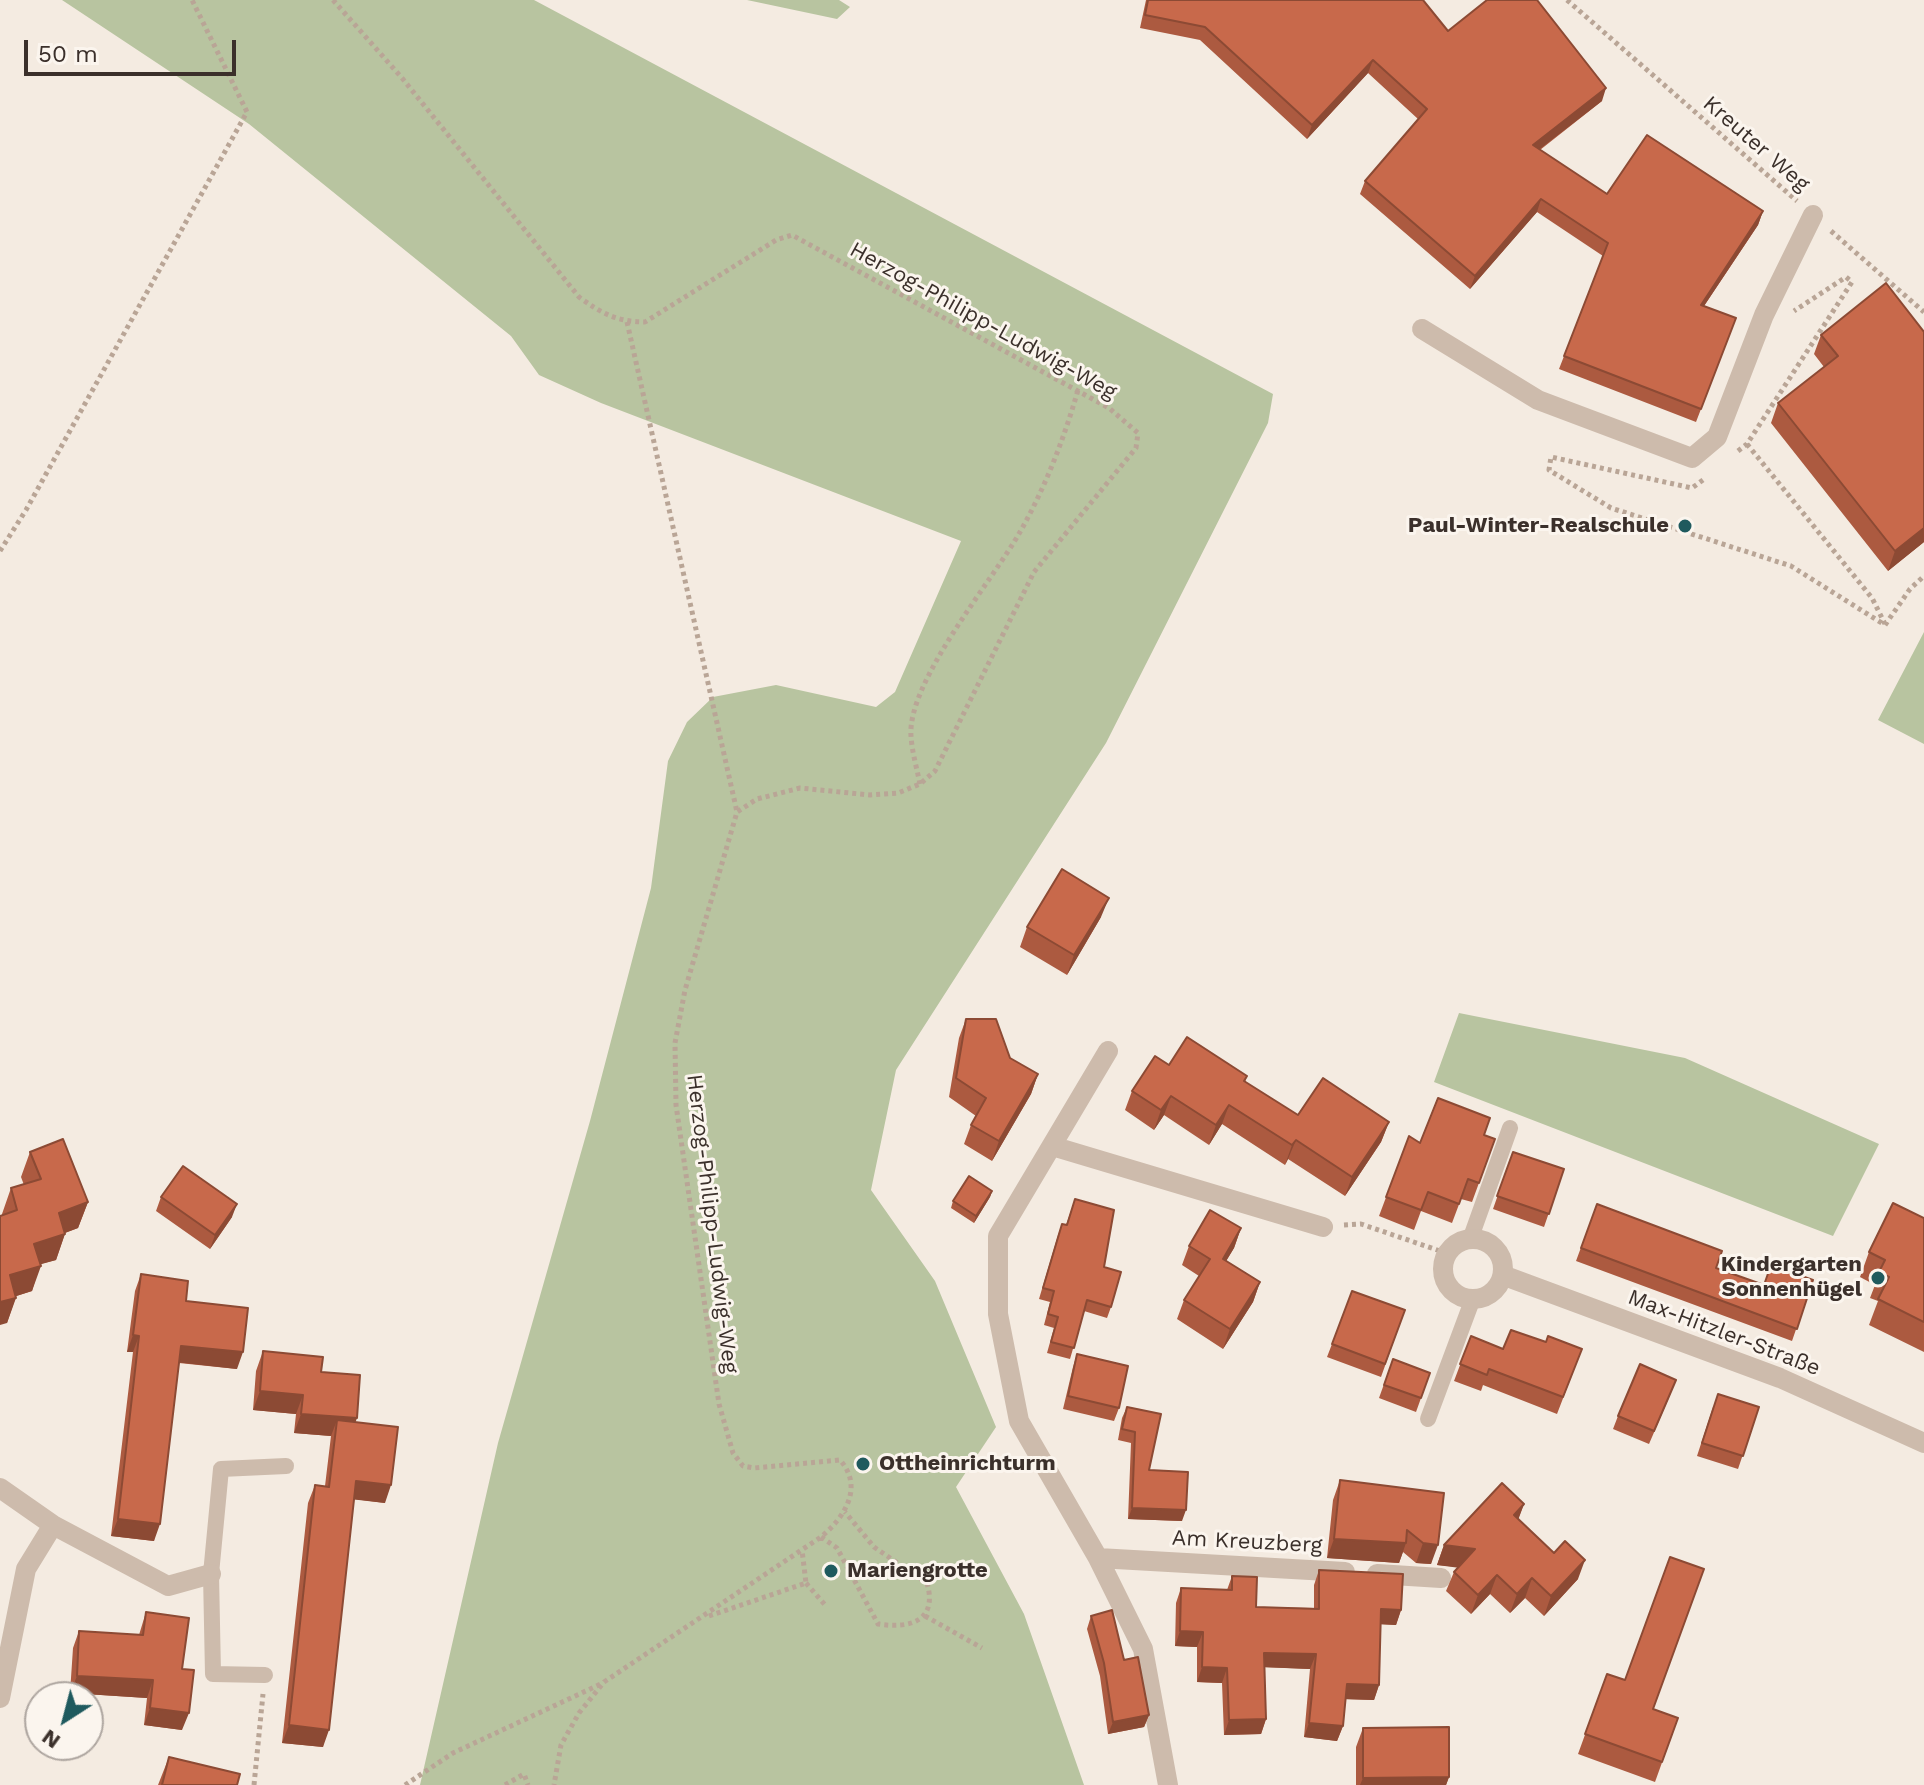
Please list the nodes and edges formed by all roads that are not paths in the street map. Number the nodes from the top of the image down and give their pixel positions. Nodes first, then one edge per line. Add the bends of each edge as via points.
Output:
1 (1813, 215) road end
2 (1422, 329) dead end
3 (1108, 1051) dead end
4 (1510, 1128) dead end
5 (1052, 1146) junction
6 (1323, 1227) road end
7 (1471, 1237) junction
8 (1505, 1276) junction
9 (1472, 1301) junction
10 (1428, 1419) dead end
11 (1924, 1443) edge
12 (286, 1466) dead end
13 (0, 1488) edge
14 (53, 1525) junction
15 (1098, 1558) junction
16 (211, 1574) junction
17 (1441, 1578) dead end
18 (265, 1675) road end
19 (0, 1698) edge
20 (1168, 1785) edge

1 - 2 street via 1764,315 1717,437 1692,458 1538,400
3 - 5 street
4 - 7 lane
5 - 6 street
5 - 15 street via 998,1236 998,1314 1019,1421
7 - 8 street via 1498,1248
7 - 9 street via 1446,1253 1441,1267 1446,1286
8 - 9 street via 1495,1293
8 - 11 street, Max-Hitzler-Straße via 1780,1378
9 - 10 lane
12 - 16 lane via 221,1469
13 - 14 street
14 - 16 street via 168,1586
14 - 19 street via 26,1569
15 - 17 street, Am Kreuzberg
15 - 20 street via 1143,1649
16 - 18 lane via 213,1674

